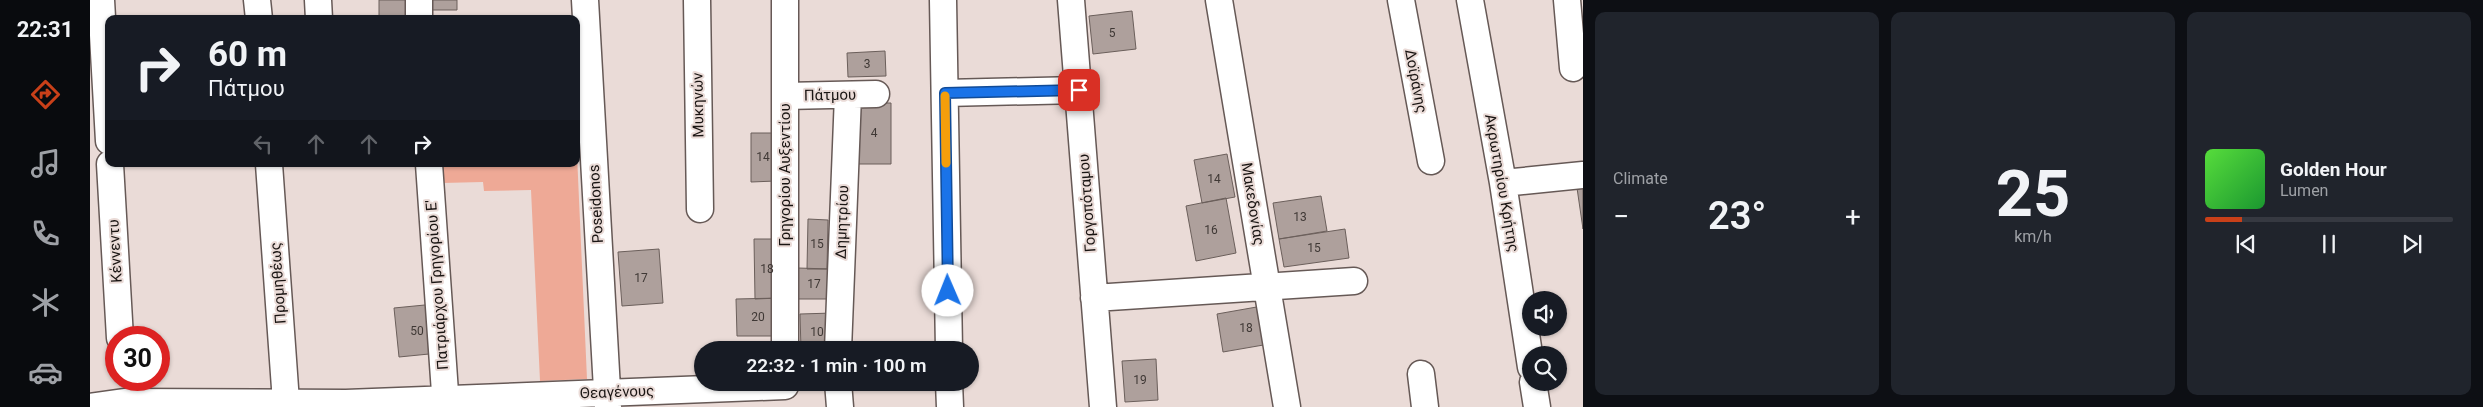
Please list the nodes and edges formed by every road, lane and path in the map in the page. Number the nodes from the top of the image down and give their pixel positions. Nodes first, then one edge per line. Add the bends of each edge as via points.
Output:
1 (101, 0) edge
2 (257, 0) edge
3 (318, 0) edge
4 (419, 0) edge
5 (585, 0) edge
6 (697, 0) edge
7 (785, 0) edge
8 (943, 0) edge
9 (1071, 0) edge
10 (1219, 0) edge
11 (1401, 0) edge
12 (1470, 0) edge
13 (1567, 0) edge
14 (259, 15) edge
15 (320, 15) edge
16 (419, 15) edge
17 (581, 30) edge
18 (1573, 68) dead end
19 (105, 70) edge
20 (1079, 90) junction
21 (945, 93) junction
22 (876, 94) dead end
23 (848, 95) junction
24 (785, 96) junction
25 (1432, 161) dead end
26 (110, 167) edge
27 (269, 167) edge
28 (428, 167) edge
29 (1583, 175) edge
30 (1503, 183) junction
31 (700, 209) dead end
32 (1354, 281) dead end
33 (1266, 287) junction
34 (1094, 298) junction
35 (119, 326) edge
36 (785, 341) edge
37 (838, 341) edge
38 (949, 341) edge
39 (1528, 346) edge
40 (1421, 374) dead end
41 (839, 391) edge
42 (950, 391) edge
43 (1535, 391) edge
44 (785, 392) edge
45 (123, 396) edge
46 (608, 400) edge
47 (286, 402) junction
48 (446, 403) edge
49 (346, 405) edge
50 (90, 407) edge
51 (840, 407) edge
52 (950, 407) edge
53 (1103, 407) edge
54 (1286, 407) edge
55 (1425, 407) edge
56 (1537, 407) edge

1 - 19 street
2 - 14 street
3 - 15 street
4 - 16 street
5 - 17 street, Poseidonos
6 - 31 street, Μυκηνών
7 - 24 street, Γρηγορίου Αυξεντίου
8 - 21 street
9 - 20 street, Γοργοπόταμου
10 - 33 street, Μακεδονίας
11 - 25 street, Δοϊράνης
12 - 30 street, Ακρωτηρίου Κρήτης
13 - 18 street
17 - 46 street, Poseidonos
20 - 21 street
20 - 34 street, Γοργοπόταμου
21 - 38 street
22 - 23 street, Πάτμου
23 - 24 street, Πάτμου
23 - 37 street, Δημητρίου
24 - 36 street, Γρηγορίου Αυξεντίου
26 - 35 street, Κέννεντυ
27 - 47 street, Προμηθέως
28 - 48 street, Πατριάρχου Γρηγορίου E'
29 - 30 street
30 - 39 street, Ακρωτηρίου Κρήτης
32 - 33 street
33 - 34 street
33 - 54 street, Μακεδονίας
34 - 53 street, Γοργοπόταμου
40 - 55 street
41 - 51 street
42 - 52 street
43 - 56 street
44 - 46 street, Θεαγένους
45 - 47 street, Θεαγένους
45 - 50 street, Θεαγένους
46 - 48 street, Θεαγένους
47 - 49 street, Θεαγένους
48 - 49 street, Θεαγένους

